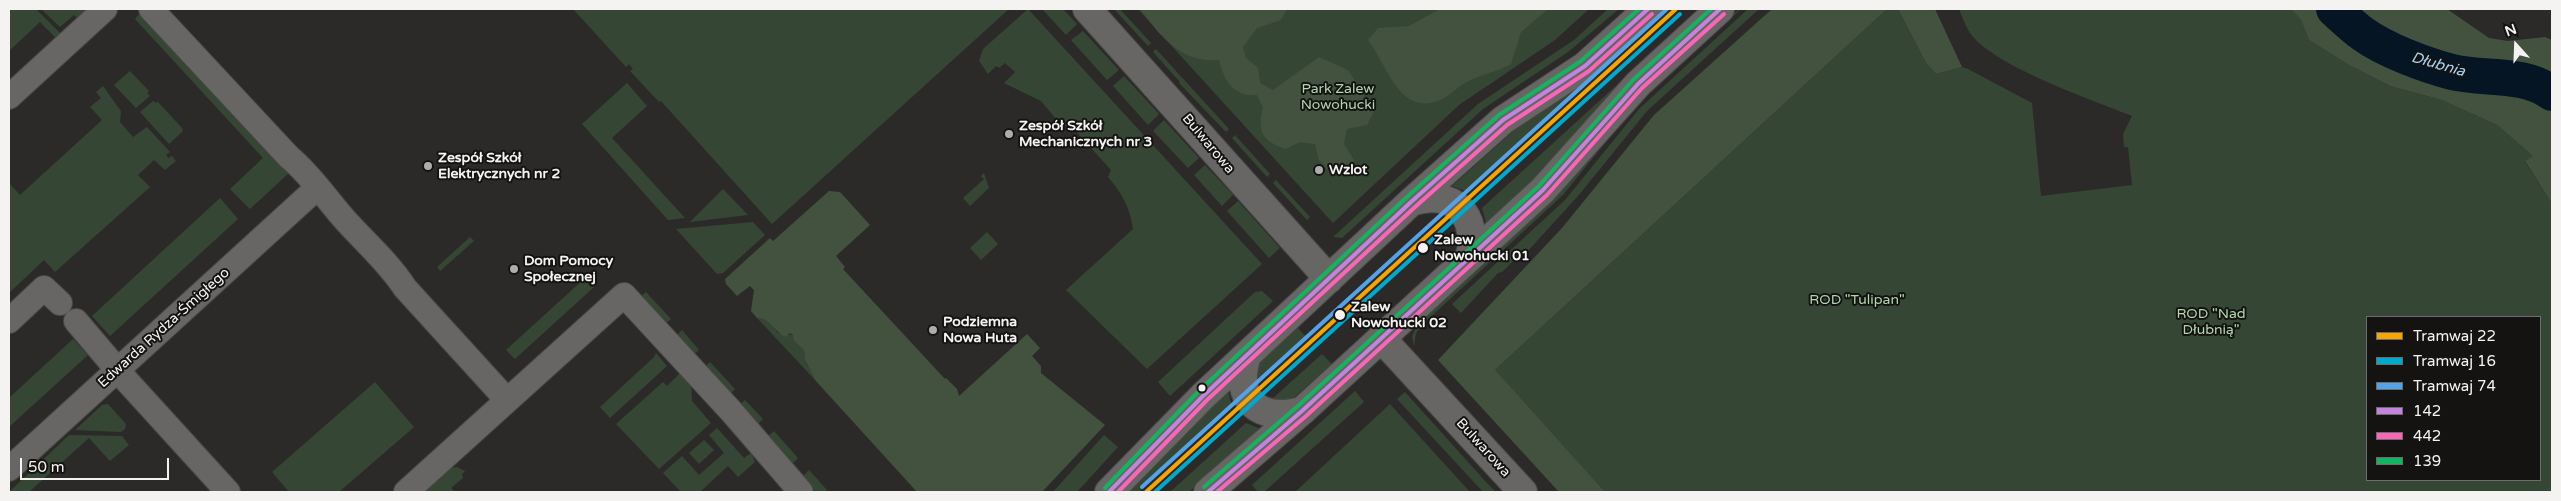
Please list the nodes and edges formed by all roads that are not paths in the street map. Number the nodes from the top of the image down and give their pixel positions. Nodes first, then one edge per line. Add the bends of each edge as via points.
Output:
1 (105, 9) edge
2 (151, 9) edge
3 (1087, 9) edge
4 (1648, 9) edge
5 (1720, 9) edge
6 (9, 97) edge
7 (318, 186) junction
8 (1412, 202) junction
9 (1470, 257) junction
10 (1329, 279) junction
11 (60, 303) dead end
12 (9, 321) edge
13 (76, 321) dead end
14 (1381, 338) junction
15 (1247, 355) junction
16 (117, 370) junction
17 (507, 400) junction
18 (1302, 411) junction
19 (9, 469) edge
20 (228, 492) edge
21 (406, 492) edge
22 (801, 492) edge
23 (1109, 492) edge
24 (1208, 492) edge
25 (1523, 492) edge

1 - 6 street
2 - 7 street
3 - 10 street, Bulwarowa
4 - 8 street via 1585,66 1503,120
5 - 9 street via 1638,84 1543,190
7 - 16 street, Edwarda Rydza-Śmigłego
7 - 17 street
8 - 9 street via 1438,198 1459,207 1472,230
8 - 10 street
9 - 14 street
10 - 15 street
11 - 12 street via 44,288
13 - 16 street
14 - 18 street
14 - 25 street, Bulwarowa
15 - 18 street via 1242,384 1251,404 1275,414
15 - 23 street
16 - 19 street, Edwarda Rydza-Śmigłego
16 - 20 street
17 - 21 street
17 - 22 street via 624,295
18 - 24 street

